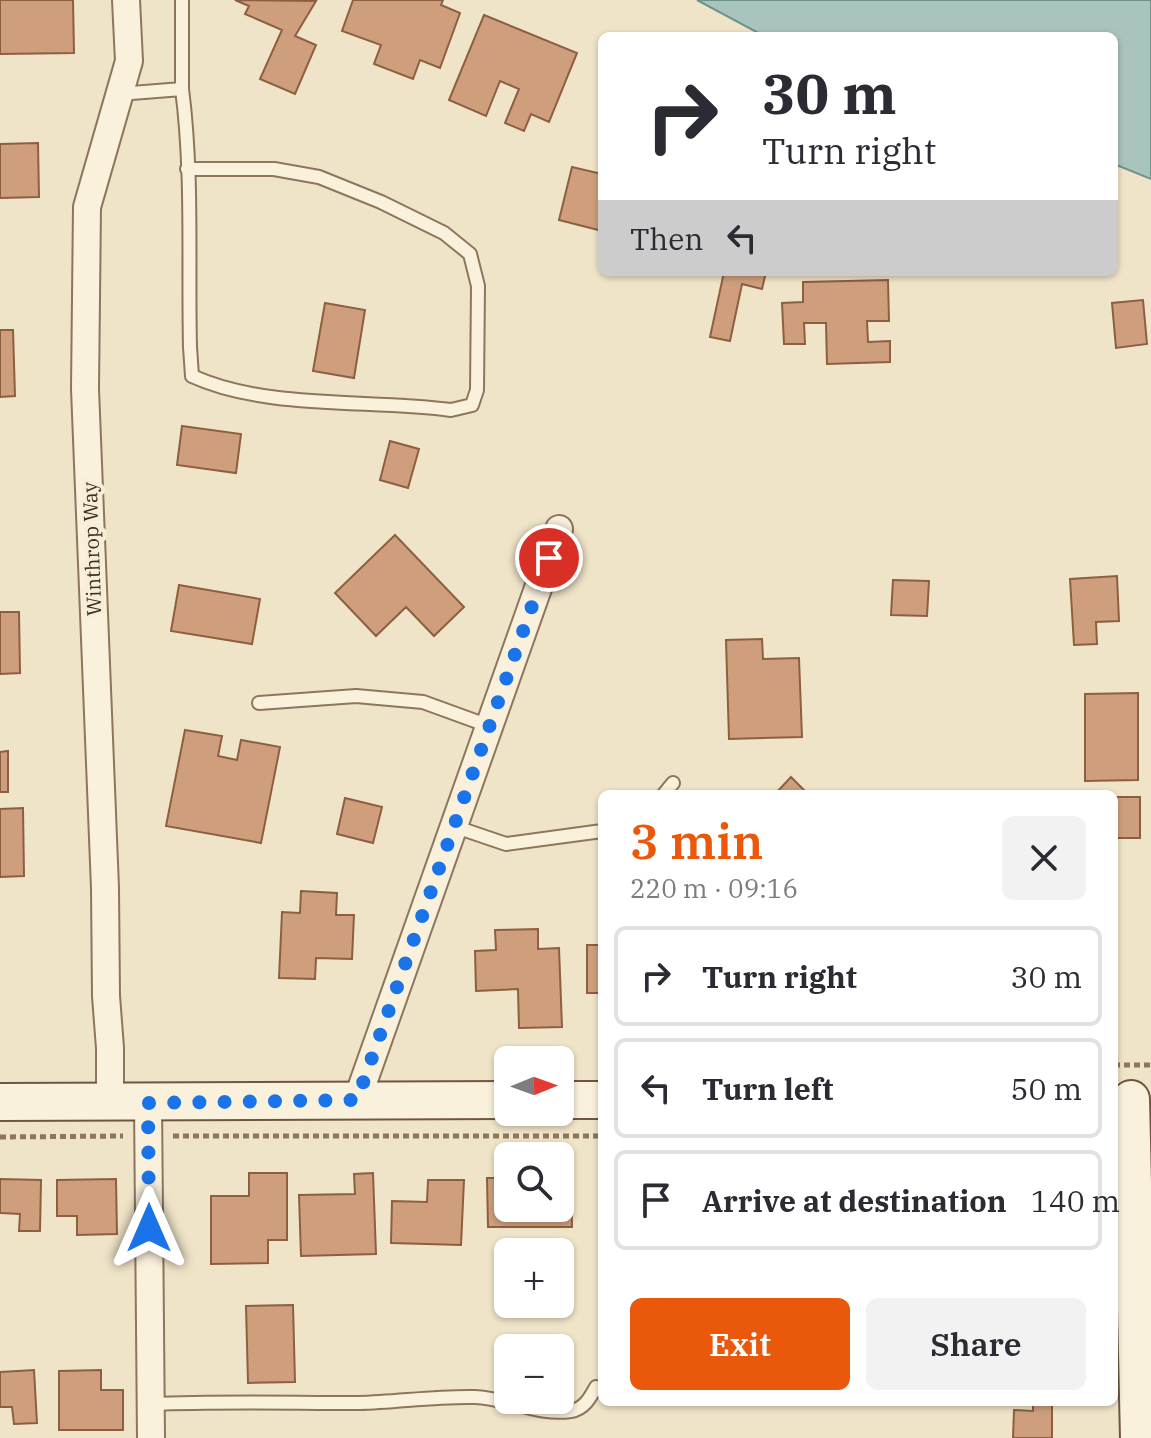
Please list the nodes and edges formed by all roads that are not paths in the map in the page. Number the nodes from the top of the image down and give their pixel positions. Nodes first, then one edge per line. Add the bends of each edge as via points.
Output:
1 (126, 0) edge
2 (182, 0) edge
3 (182, 89) junction
4 (119, 94) junction
5 (187, 169) junction
6 (559, 529) dead end
7 (259, 703) dead end
8 (489, 726) junction
9 (673, 783) dead end
10 (667, 790) edge
11 (453, 826) junction
12 (598, 832) edge
13 (1132, 1099) edge
14 (357, 1100) junction
15 (494, 1100) edge
16 (574, 1100) edge
17 (598, 1100) edge
18 (0, 1102) edge
19 (110, 1103) junction
20 (149, 1120) junction
21 (596, 1387) dead end
22 (151, 1404) junction
23 (151, 1438) edge
24 (1139, 1438) edge

1 - 4 street, Winthrop Way via 129,61
2 - 3 lane
3 - 4 lane
3 - 5 lane
4 - 19 street, Winthrop Way via 87,207 85,374
5 - 5 lane via 192,376 267,396 451,410 472,405 477,390 478,286 470,254 444,233 319,177 274,169
6 - 8 street
7 - 8 lane via 356,696 423,702
8 - 11 street
9 - 10 lane
11 - 12 lane via 506,844
11 - 14 street
13 - 24 main road
14 - 15 main road
14 - 20 main road
16 - 17 main road
18 - 19 main road
19 - 20 main road
20 - 22 street
21 - 22 lane via 588,1402 566,1412 492,1398 438,1396 362,1403
22 - 23 street

